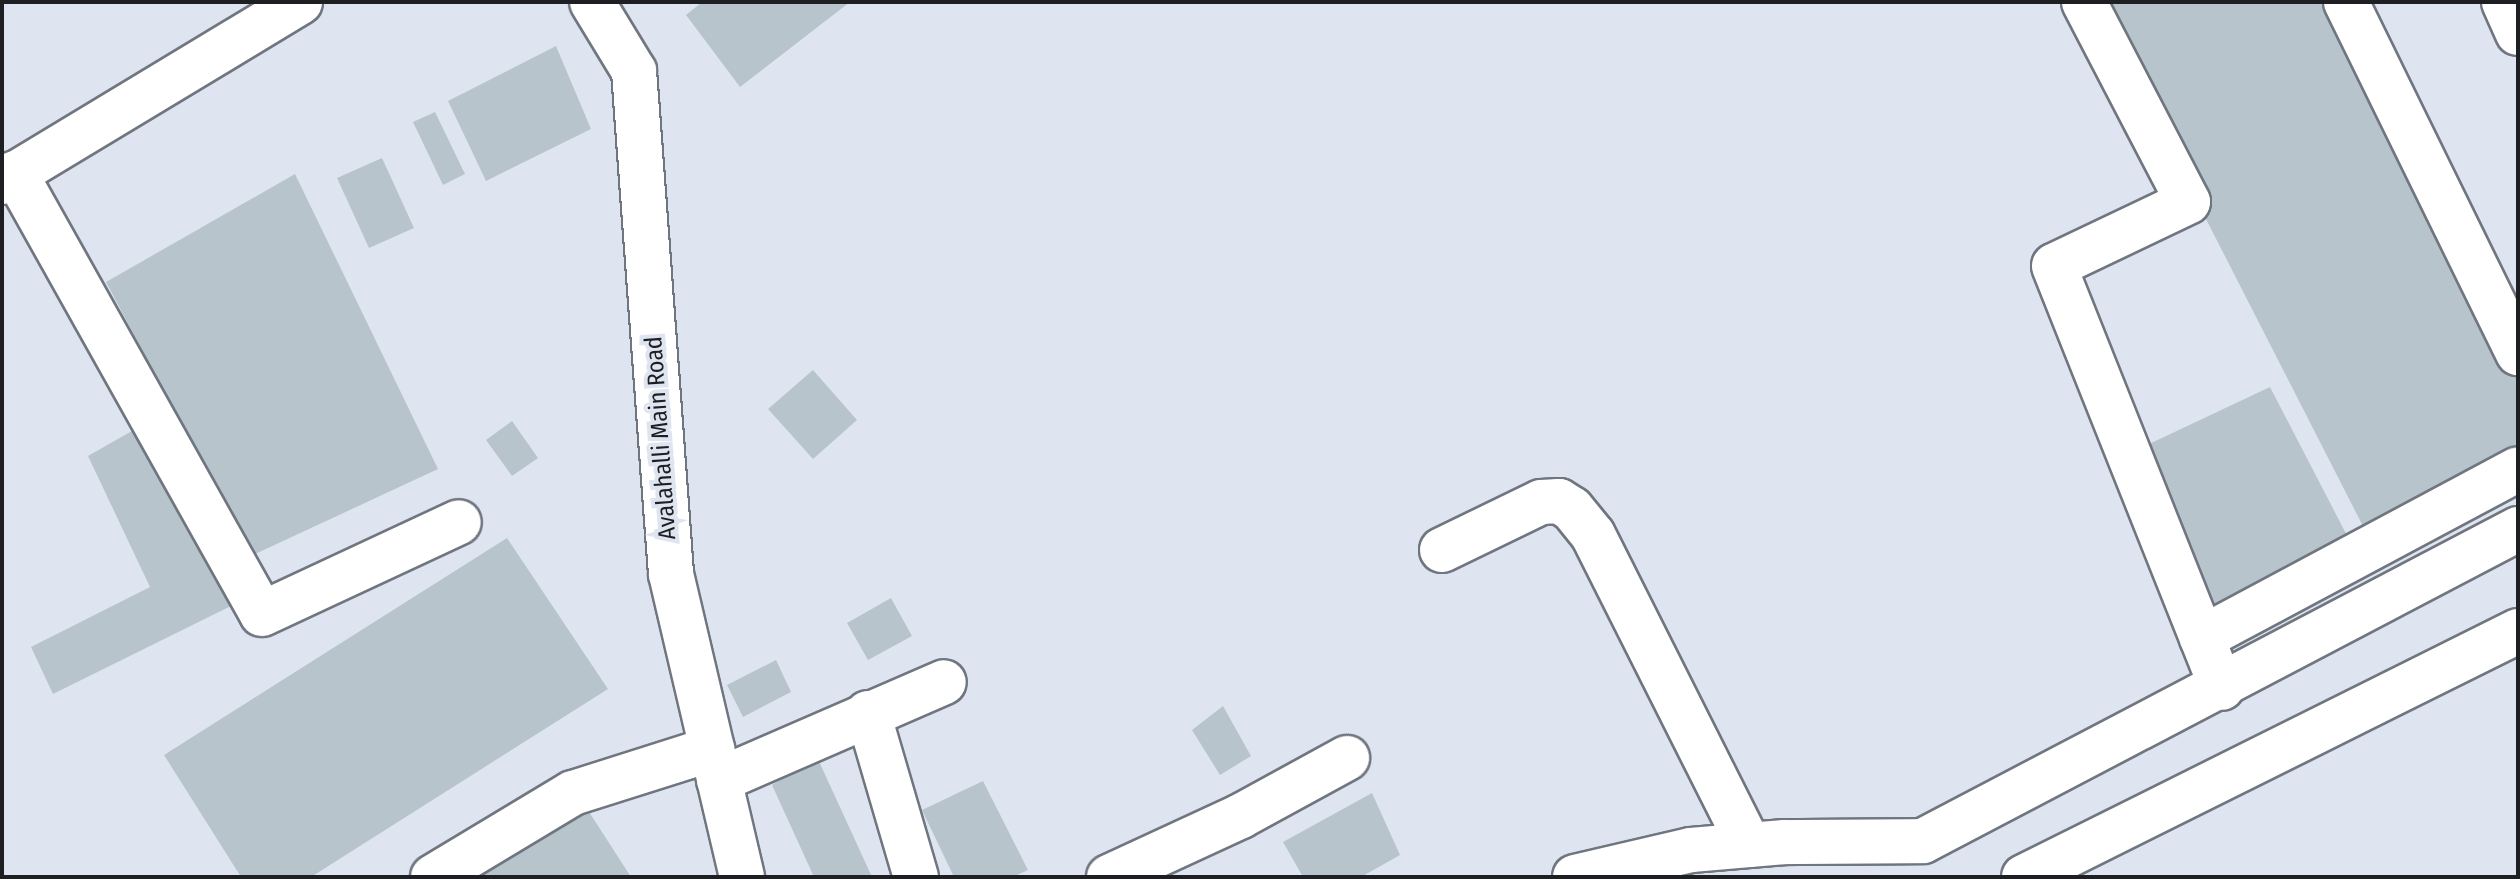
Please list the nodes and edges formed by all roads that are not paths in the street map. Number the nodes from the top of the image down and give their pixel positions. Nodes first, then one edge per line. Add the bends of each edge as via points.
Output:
1 (300, 2) edge
2 (592, 2) edge
3 (2084, 2) edge
4 (2346, 2) edge
5 (2504, 2) edge
6 (2518, 33) edge
7 (9, 178) edge
8 (2518, 353) edge
9 (2518, 469) edge
10 (459, 522) dead end
11 (2518, 529) edge
12 (1442, 550) dead end
13 (2518, 631) edge
14 (2202, 638) junction
15 (944, 682) dead end
16 (2222, 688) junction
17 (868, 713) junction
18 (1347, 758) dead end
19 (715, 764) junction
20 (1749, 845) junction
21 (433, 877) edge
22 (742, 877) edge
23 (916, 877) edge
24 (1109, 877) edge
25 (1575, 877) edge
26 (2024, 877) edge

1 - 7 street
2 - 19 street, Avalahalli Main Road via 634,71 671,574
3 - 14 street via 2188,202 2054,266
4 - 8 street
5 - 6 street
7 - 10 street via 262,614
9 - 14 street
11 - 16 street
12 - 20 street via 1541,502 1559,501 1572,509 1593,535
13 - 26 street
14 - 16 street
15 - 17 street
16 - 20 street via 1923,841
17 - 19 street
17 - 23 street
18 - 24 street via 1241,816
19 - 21 street via 573,793
19 - 22 street, Avalahalli Main Road
20 - 25 street via 1691,850

